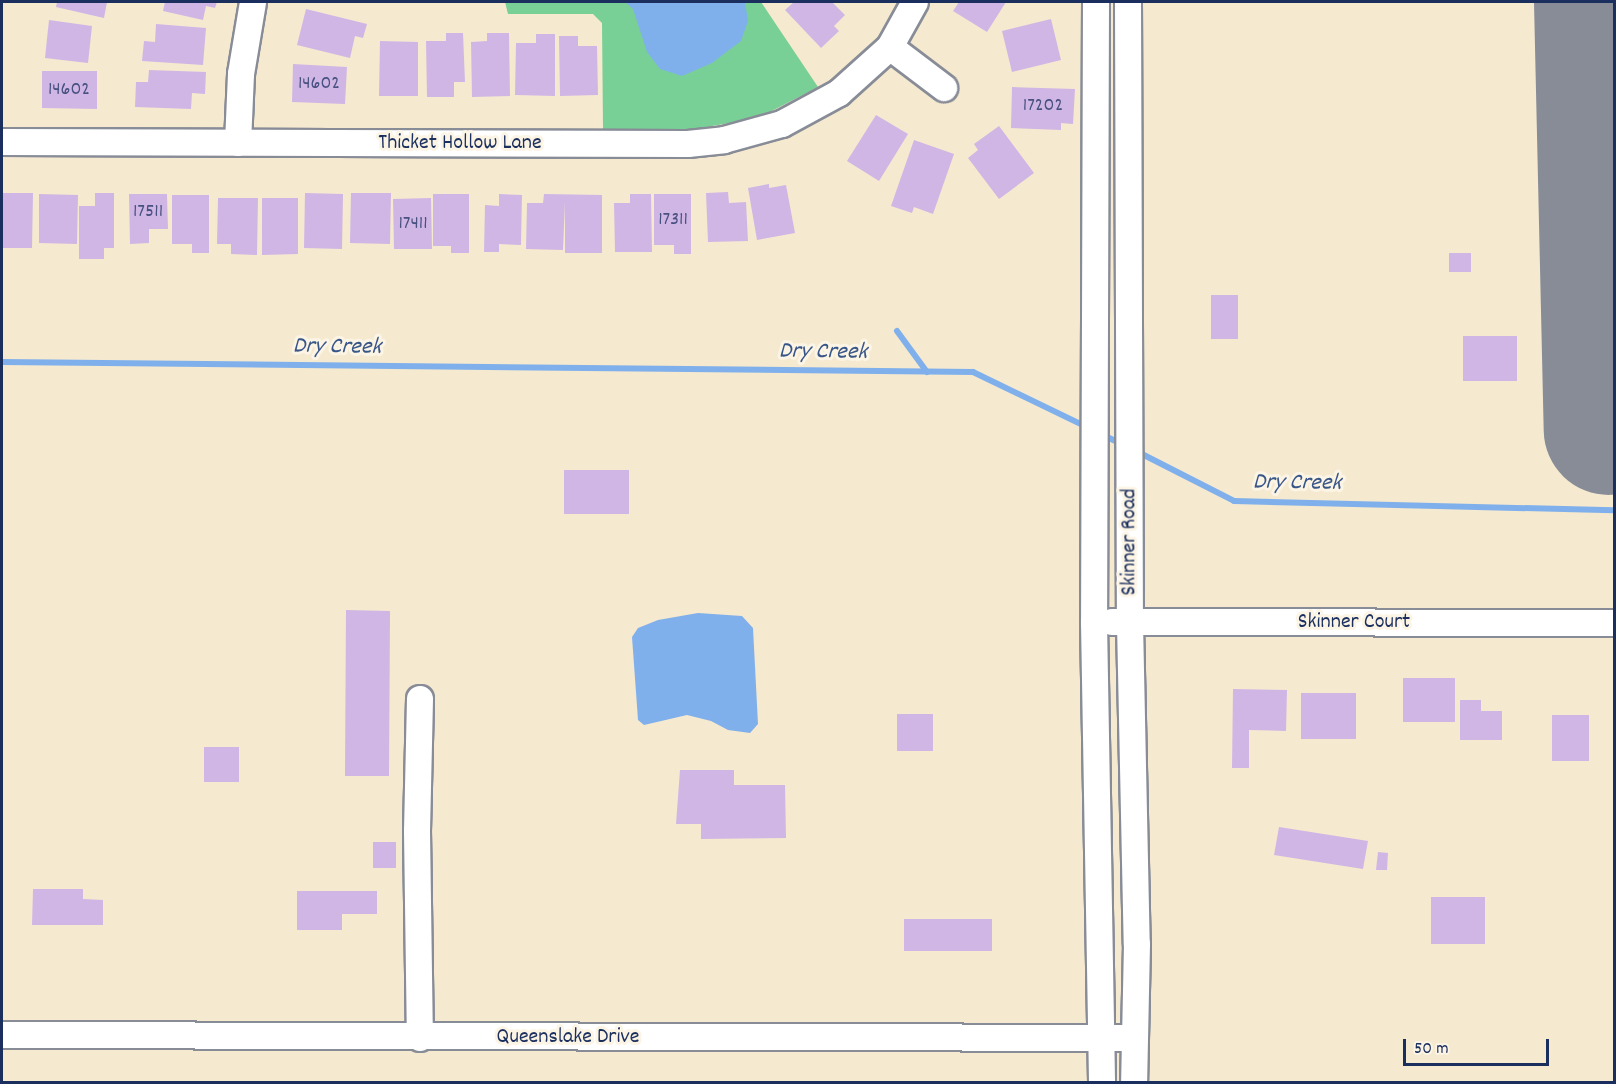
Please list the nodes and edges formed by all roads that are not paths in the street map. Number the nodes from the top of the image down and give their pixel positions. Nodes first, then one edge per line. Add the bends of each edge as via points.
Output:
1 (253, 2) edge
2 (915, 2) edge
3 (1096, 2) edge
4 (1128, 2) edge
5 (890, 47) junction
6 (944, 88) dead end
7 (2, 142) edge
8 (238, 143) junction
9 (1094, 622) junction
10 (1130, 623) junction
11 (1614, 623) edge
12 (420, 699) dead end
13 (2, 1035) edge
14 (1102, 1037) junction
15 (420, 1038) junction
16 (1134, 1038) junction
17 (1102, 1083) edge
18 (1134, 1083) edge

1 - 8 street via 241,74
2 - 5 street, Thicket Hollow Lane
3 - 9 street, Skinner Road
4 - 10 street, Skinner Road
5 - 6 street
5 - 8 street, Thicket Hollow Lane via 860,76 814,109 749,136 724,140 688,144
7 - 8 street, Thicket Hollow Lane
9 - 10 street, Skinner Court
9 - 14 street, Skinner Road
10 - 11 street, Skinner Court
10 - 16 street, Skinner Road via 1137,944
12 - 15 street
13 - 15 street, Queenslake Drive
14 - 15 street, Queenslake Drive
14 - 16 street, Queenslake Drive
14 - 17 street, Skinner Road
16 - 18 street, Skinner Road

